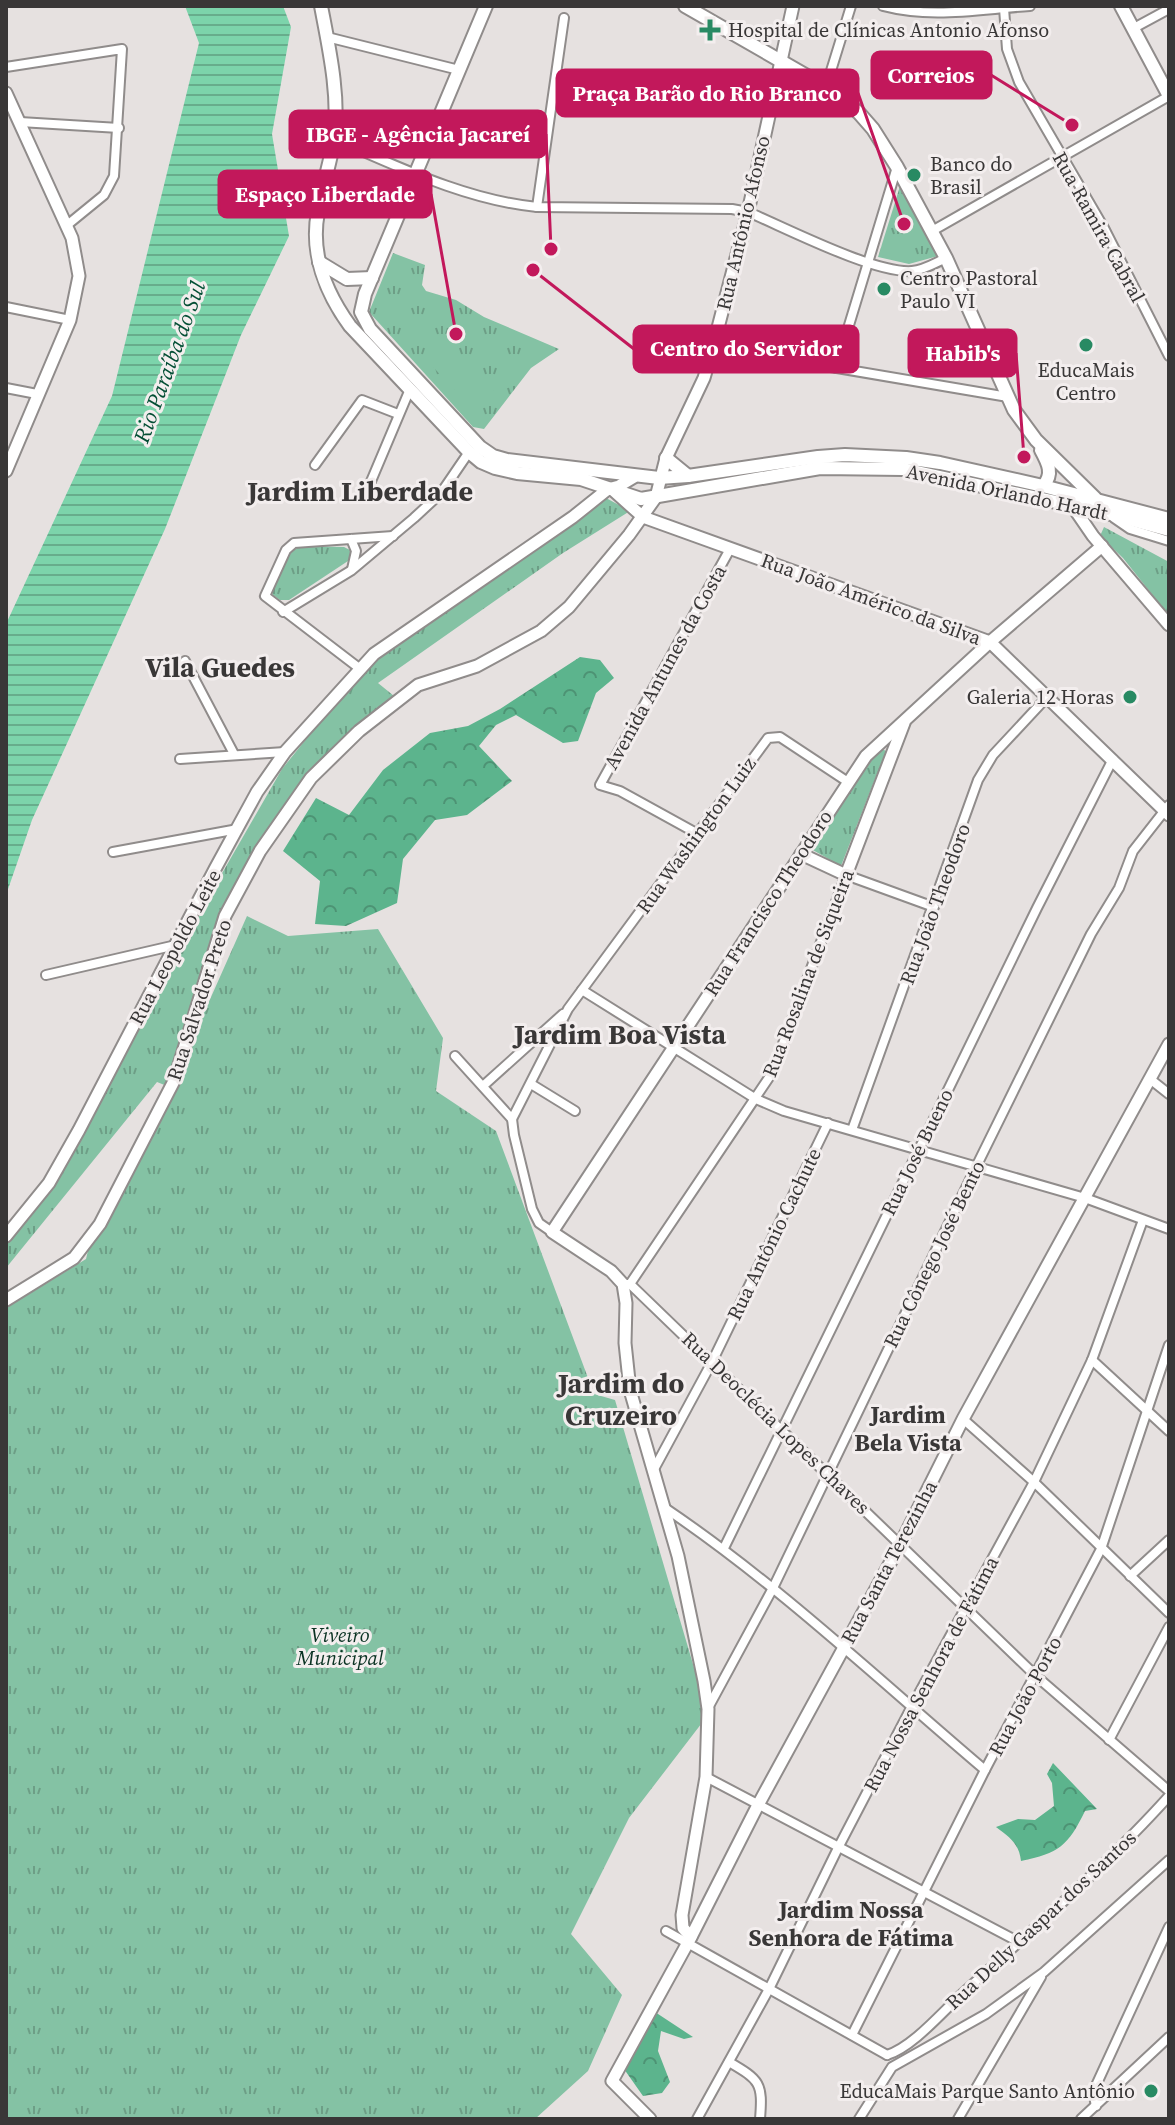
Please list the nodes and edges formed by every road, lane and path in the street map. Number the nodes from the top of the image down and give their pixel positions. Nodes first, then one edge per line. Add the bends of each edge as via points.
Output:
1 (321, 6) edge
2 (486, 6) edge
3 (685, 6) edge
4 (793, 6) edge
5 (851, 6) edge
6 (883, 6) edge
7 (1030, 6) edge
8 (1121, 6) edge
9 (1004, 8) edge
10 (907, 9) edge
11 (1169, 9) edge
12 (564, 18) dead end
13 (1132, 29) junction
14 (327, 37) junction
15 (780, 62) junction
16 (6, 67) edge
17 (459, 70) junction
18 (826, 87) junction
19 (6, 93) edge
20 (1169, 96) edge
21 (20, 122) junction
22 (119, 128) junction
23 (334, 139) junction
24 (1060, 156) junction
25 (897, 167) junction
26 (414, 174) junction
27 (537, 207) junction
28 (748, 212) junction
29 (66, 226) junction
30 (932, 231) junction
31 (946, 258) junction
32 (319, 262) junction
33 (866, 262) junction
34 (372, 278) junction
35 (6, 307) edge
36 (70, 320) junction
37 (713, 347) junction
38 (1169, 356) edge
39 (836, 368) junction
40 (6, 388) edge
41 (410, 389) junction
42 (37, 394) junction
43 (1008, 397) junction
44 (398, 414) junction
45 (1036, 440) junction
46 (469, 452) junction
47 (666, 458) junction
48 (315, 465) dead end
49 (6, 469) edge
50 (688, 476) junction
51 (634, 477) junction
52 (659, 478) junction
53 (369, 486) dead end
54 (1043, 486) junction
55 (612, 491) junction
56 (1063, 491) junction
57 (656, 497) junction
58 (1097, 500) junction
59 (1072, 506) junction
60 (1107, 513) junction
61 (643, 517) junction
62 (1169, 519) edge
63 (1169, 530) edge
64 (393, 536) junction
65 (351, 539) junction
66 (1169, 541) edge
67 (1102, 546) junction
68 (730, 549) junction
69 (352, 570) junction
70 (283, 612) junction
71 (1169, 625) edge
72 (990, 642) junction
73 (185, 661) dead end
74 (359, 668) junction
75 (1048, 696) junction
76 (905, 718) junction
77 (285, 752) junction
78 (234, 754) junction
79 (180, 759) dead end
80 (1113, 759) junction
81 (848, 782) junction
82 (1167, 810) edge
83 (238, 829) junction
84 (698, 834) junction
85 (113, 852) dead end
86 (801, 854) junction
87 (846, 875) junction
88 (934, 907) junction
89 (176, 945) junction
90 (46, 975) dead end
91 (582, 990) junction
92 (568, 1009) junction
93 (1169, 1044) edge
94 (673, 1047) junction
95 (455, 1056) dead end
96 (1150, 1079) junction
97 (531, 1084) junction
98 (483, 1086) junction
99 (1169, 1094) edge
100 (756, 1099) junction
101 (575, 1111) dead end
102 (512, 1119) junction
103 (828, 1123) junction
104 (852, 1130) junction
105 (918, 1150) junction
106 (976, 1167) junction
107 (1085, 1198) junction
108 (1143, 1220) junction
109 (1169, 1229) edge
110 (552, 1232) junction
111 (6, 1236) edge
112 (626, 1284) junction
113 (6, 1300) edge
114 (1169, 1345) edge
115 (1092, 1360) junction
116 (712, 1362) junction
117 (1146, 1411) junction
118 (963, 1419) junction
119 (782, 1431) junction
120 (1169, 1431) edge
121 (653, 1472) junction
122 (827, 1474) junction
123 (1034, 1482) junction
124 (665, 1508) junction
125 (1169, 1540) edge
126 (901, 1543) junction
127 (724, 1548) junction
128 (1101, 1549) junction
129 (1130, 1576) junction
130 (773, 1588) junction
131 (967, 1608) junction
132 (1169, 1613) edge
133 (1169, 1627) edge
134 (843, 1648) junction
135 (1036, 1676) junction
136 (911, 1708) junction
137 (708, 1709) junction
138 (1109, 1740) junction
139 (985, 1770) junction
140 (706, 1777) junction
141 (1169, 1793) edge
142 (758, 1805) junction
143 (838, 1848) junction
144 (1169, 1860) edge
145 (925, 1892) junction
146 (1169, 1927) edge
147 (666, 1931) dead end
148 (689, 1940) junction
149 (1019, 1942) junction
150 (1044, 1972) junction
151 (769, 1989) junction
152 (852, 2035) junction
153 (1169, 2037) edge
154 (910, 2042) junction
155 (887, 2055) junction
156 (918, 2055) junction
157 (729, 2062) junction
158 (892, 2067) junction
159 (602, 2073) dead end
160 (1102, 2073) junction
161 (612, 2081) junction
162 (1093, 2092) junction
163 (1110, 2094) junction
164 (1096, 2106) junction
165 (650, 2119) edge
166 (697, 2119) edge
167 (760, 2119) edge
168 (859, 2119) edge
169 (958, 2119) edge
170 (1080, 2119) edge

1 - 14 main road, Avenida Orlando Hardt
2 - 17 main road
3 - 15 main road
4 - 15 street, Rua Antônio Afonso
5 - 18 street
6 - 10 street
7 - 9 street
8 - 13 main road
9 - 10 street via 942,14
9 - 24 street, Rua Ramira Cabral via 1012,67
11 - 13 street
12 - 27 street
13 - 20 main road
14 - 17 street
14 - 23 main road, Avenida Orlando Hardt
15 - 18 main road
15 - 28 street, Rua Antônio Afonso
16 - 22 street via 122,49
17 - 26 main road
18 - 25 main road via 859,113
19 - 21 street
20 - 24 street
21 - 22 street
21 - 29 street
22 - 29 street via 111,186
23 - 26 street
23 - 32 main road, Avenida Orlando Hardt via 317,214
24 - 30 street
24 - 38 street, Rua Ramira Cabral via 1104,228
25 - 30 main road
25 - 33 street
26 - 27 street via 486,198
26 - 34 main road
27 - 28 street via 715,207
28 - 33 street
28 - 37 street, Rua Antônio Afonso
29 - 36 street via 79,276
30 - 31 main road
31 - 33 street via 908,272
31 - 43 main road
32 - 34 main road via 347,279
32 - 41 main road, Avenida Orlando Hardt via 339,311
33 - 39 street
34 - 51 main road, Avenida Orlando Hardt via 361,312 370,329 493,456
35 - 36 street
36 - 42 street
37 - 39 street
37 - 47 street, Rua Antônio Afonso
39 - 43 street
40 - 42 street
41 - 44 street
41 - 46 main road, Avenida Orlando Hardt
42 - 49 street
43 - 45 main road
44 - 48 street via 362,400
44 - 53 street
45 - 54 main road via 1049,464
45 - 58 main road
46 - 55 main road, Avenida Orlando Hardt via 495,468 581,479
46 - 64 street via 441,493
47 - 50 main road
47 - 52 street, Rua Antônio Afonso
50 - 52 main road, Avenida Orlando Hardt
50 - 54 main road, Avenida Orlando Hardt via 870,455 940,463
51 - 52 main road, Avenida Orlando Hardt
51 - 55 street, Rua Leopoldo Leite
52 - 57 street, Rua Antônio Afonso
54 - 56 main road, Avenida Orlando Hardt
55 - 57 main road, Avenida Orlando Hardt via 641,499
55 - 61 street, Rua João Américo da Silva
55 - 74 street, Rua Leopoldo Leite via 389,642
56 - 58 main road, Avenida Orlando Hardt
56 - 59 street
57 - 59 main road, Avenida Orlando Hardt via 781,474 870,467 920,472
57 - 61 street, Rua Salvador Preto
58 - 60 main road
58 - 62 main road, Avenida Orlando Hardt
59 - 60 main road, Avenida Orlando Hardt
59 - 67 street
60 - 63 main road, Avenida Orlando Hardt
60 - 66 street via 1130,529
61 - 68 street, Rua João Américo da Silva
61 - 113 street, Rua Salvador Preto via 569,607 541,631 477,666 418,685 311,778 260,851 225,916 182,1063 100,1224 74,1258
64 - 65 street
64 - 69 street
65 - 69 street via 356,551
65 - 70 street via 294,543 286,550 265,596
67 - 71 street
67 - 72 street, Rua Francisco Theodoro
68 - 72 street, Rua João Américo da Silva
68 - 84 street, Avenida Antunes da Costa via 600,785
69 - 70 street
70 - 74 street
72 - 75 street, Rua João Américo da Silva
72 - 76 street, Rua Francisco Theodoro
73 - 78 street
74 - 77 street, Rua Leopoldo Leite
75 - 80 street, Rua João Américo da Silva
75 - 88 street, Rua João Theodoro via 984,768
76 - 81 street, Rua Francisco Theodoro
76 - 87 street, Rua Rosalina de Siqueira
77 - 78 street
77 - 83 street, Rua Leopoldo Leite
78 - 79 street
80 - 82 street, Rua João Américo da Silva
80 - 105 street, Rua José Bueno
81 - 84 street, Rua Washington Luiz via 772,736
81 - 86 street, Rua Francisco Theodoro
82 - 106 street, Rua Cônego José Bento via 1133,851
83 - 85 street
83 - 89 street, Rua Leopoldo Leite
84 - 91 street, Rua Washington Luiz
86 - 87 street
86 - 94 street, Rua Francisco Theodoro
87 - 88 street
87 - 100 street, Rua Rosalina de Siqueira via 780,1057
88 - 104 street, Rua João Theodoro
89 - 90 street
89 - 111 street, Rua Leopoldo Leite via 49,1183
91 - 92 street, Rua Washington Luiz
91 - 94 street
92 - 97 street, Rua Washington Luiz
92 - 98 street, Rua Washington Luiz
93 - 96 street, Rua Santa Terezinha
94 - 100 street
94 - 110 street, Rua Francisco Theodoro
95 - 98 street
96 - 99 street
96 - 107 street, Rua Santa Terezinha
97 - 101 street
97 - 102 street, Rua Washington Luiz
98 - 102 street
100 - 103 street
100 - 112 street, Rua Rosalina de Siqueira
102 - 110 street via 534,1216
103 - 104 street
103 - 116 street, Rua Antônio Cachute
104 - 105 street
105 - 106 street
105 - 119 street, Rua José Bueno
106 - 107 street
106 - 122 street, Rua Cônego José Bento
107 - 108 street
107 - 118 street, Rua Santa Terezinha
108 - 109 street
108 - 115 street, Rua Nossa Senhora de Fátima
110 - 112 street
112 - 116 street, Rua Deoclécia Lopes Chaves
112 - 121 street via 630,1390
114 - 117 street, Rua João Porto
115 - 117 street
115 - 123 street, Rua Nossa Senhora de Fátima
116 - 119 street, Rua Deoclécia Lopes Chaves
116 - 121 street, Rua Antônio Cachute
117 - 120 street
117 - 128 street, Rua João Porto
118 - 123 street
118 - 126 street, Rua Santa Terezinha
119 - 122 street, Rua Deoclécia Lopes Chaves
119 - 127 street, Rua José Bueno
121 - 124 street
122 - 126 street, Rua Deoclécia Lopes Chaves
122 - 130 street, Rua Cônego José Bento
123 - 128 street
123 - 131 street, Rua Nossa Senhora de Fátima
124 - 127 street
124 - 137 street
125 - 129 street
126 - 131 street, Rua Deoclécia Lopes Chaves
126 - 134 street, Rua Santa Terezinha
127 - 130 street
128 - 129 street
128 - 135 street, Rua João Porto
129 - 132 street
130 - 134 street
130 - 137 street, Rua Cônego José Bento
131 - 135 street, Rua Deoclécia Lopes Chaves
131 - 136 street, Rua Nossa Senhora de Fátima
133 - 138 street
134 - 136 street
134 - 142 street, Rua Santa Terezinha
135 - 138 street, Rua Deoclécia Lopes Chaves
135 - 139 street, Rua João Porto
136 - 139 street
136 - 143 street, Rua Nossa Senhora de Fátima
137 - 140 street
138 - 141 street, Rua Deoclécia Lopes Chaves
139 - 145 street, Rua João Porto
140 - 142 street
140 - 148 street via 682,1915
141 - 149 street, Rua Delly Gaspar dos Santos
142 - 143 street
142 - 148 street, Rua Santa Terezinha
143 - 145 street
143 - 151 street, Rua Nossa Senhora de Fátima
144 - 150 street
145 - 149 street
145 - 152 street, Rua João Porto
146 - 160 street
147 - 148 street
148 - 151 street
148 - 161 street, Rua Santa Terezinha
149 - 154 street, Rua Delly Gaspar dos Santos
150 - 156 street
150 - 169 street
151 - 152 street
151 - 157 street, Rua Nossa Senhora de Fátima
152 - 155 street
153 - 163 street
154 - 155 street, Rua Delly Gaspar dos Santos
154 - 156 street
155 - 158 street
156 - 158 street
157 - 166 street, Rua Nossa Senhora de Fátima
157 - 167 street via 759,2083
158 - 168 street
159 - 161 street
160 - 162 street
160 - 163 street
161 - 165 street
162 - 164 street
162 - 170 street
163 - 164 street
164 - 170 street

